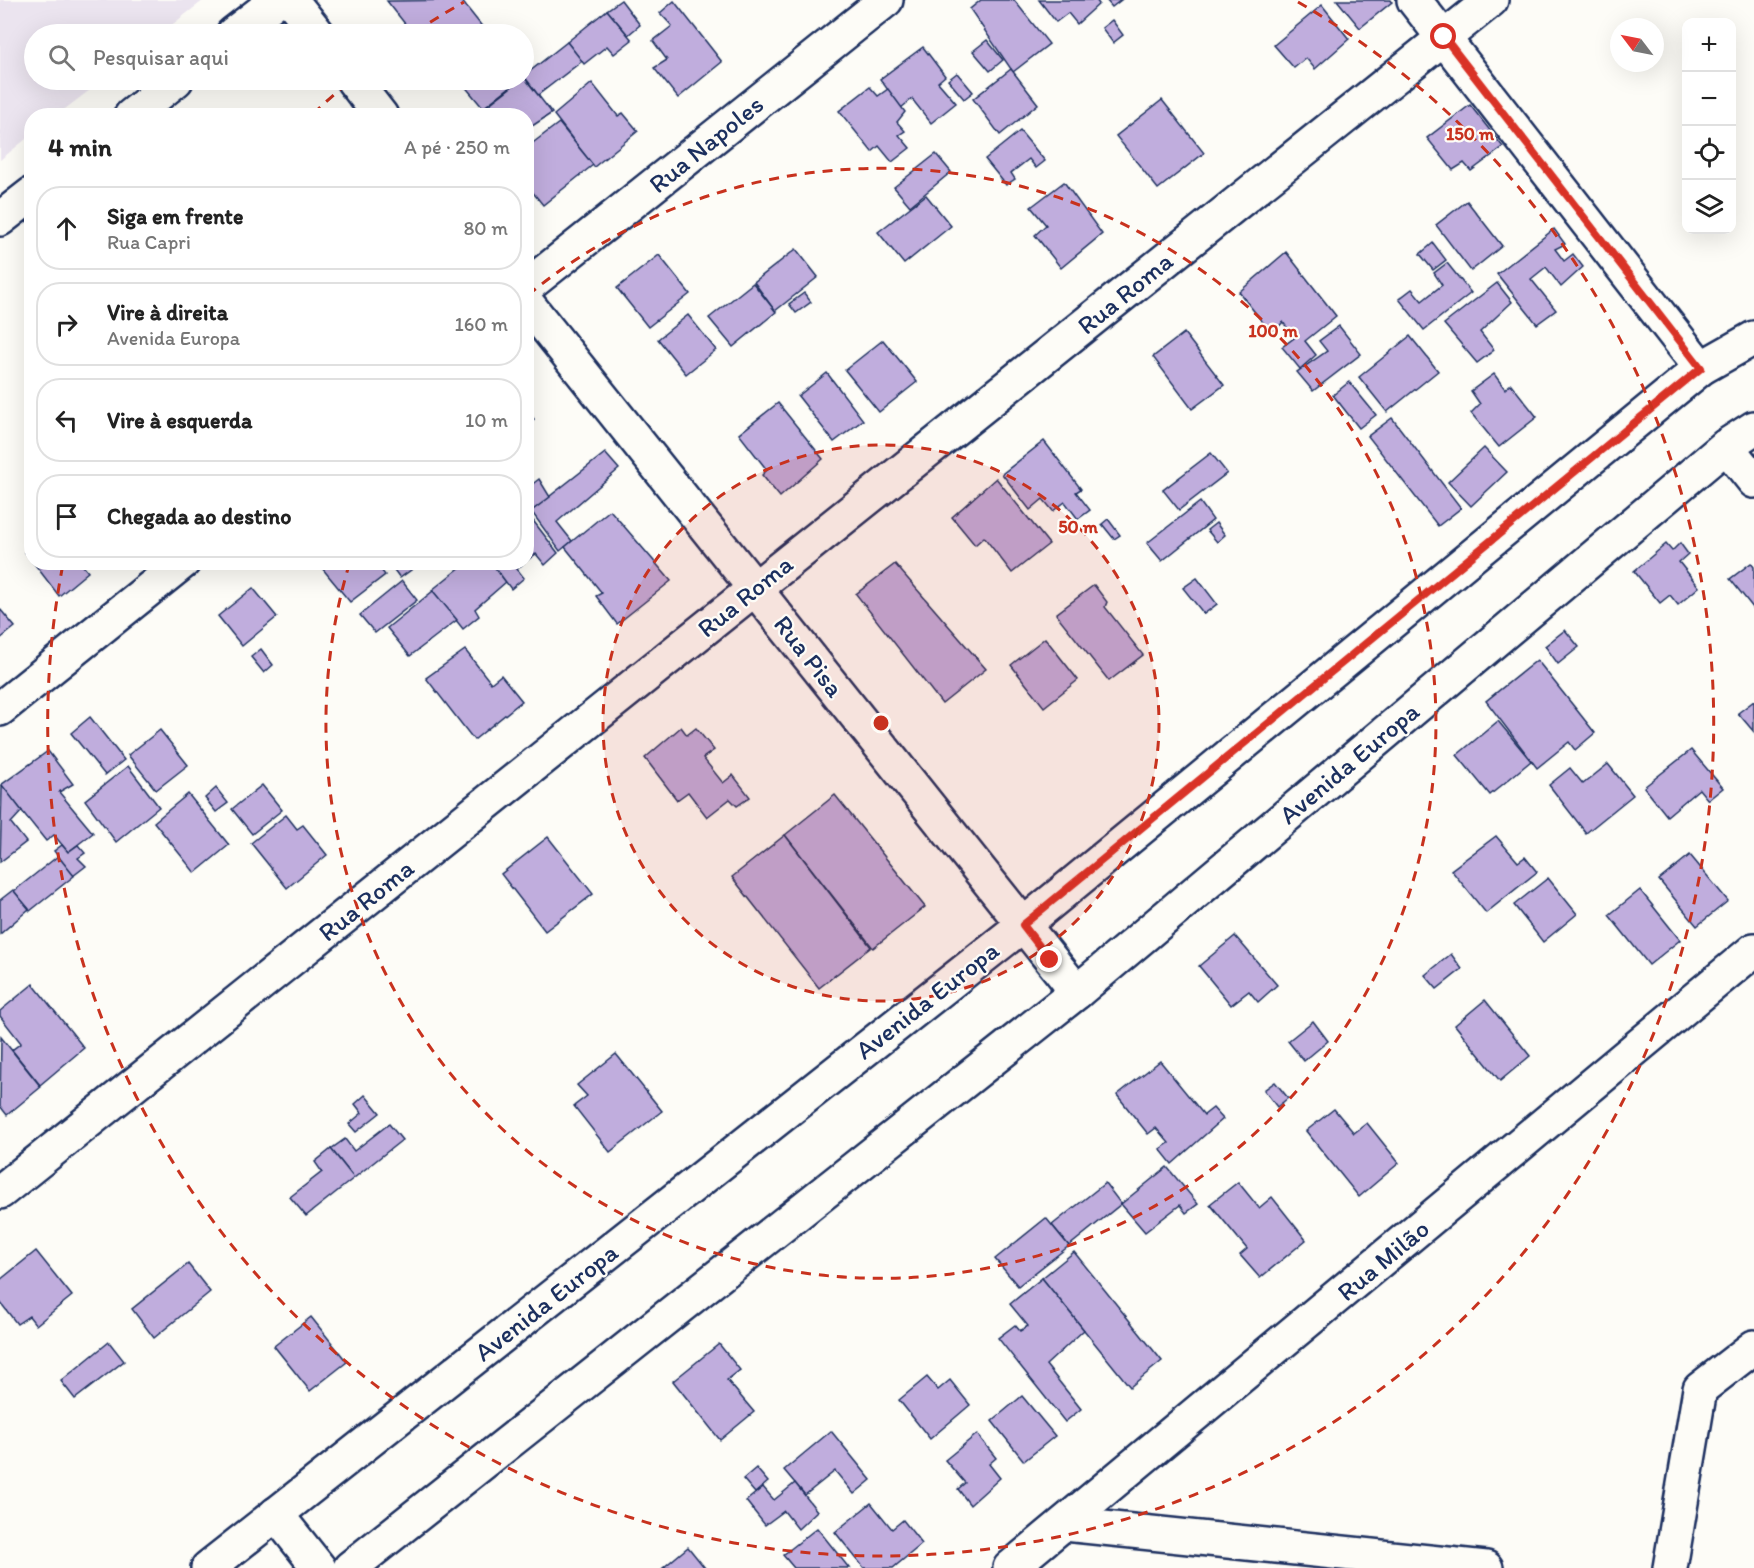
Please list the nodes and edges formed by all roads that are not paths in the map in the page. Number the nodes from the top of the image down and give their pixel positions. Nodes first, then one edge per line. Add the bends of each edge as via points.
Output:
1 (276, 0) edge
2 (291, 0) edge
3 (886, 0) edge
4 (1414, 0) edge
5 (1491, 0) edge
6 (246, 24) edge
7 (310, 24) edge
8 (1444, 37) junction
9 (164, 90) edge
10 (361, 90) edge
11 (141, 108) edge
12 (375, 108) edge
13 (24, 200) edge
14 (0, 219) edge
15 (534, 281) edge
16 (534, 312) edge
17 (1754, 338) edge
18 (1701, 368) junction
19 (1754, 428) edge
20 (1726, 446) junction
21 (1754, 481) edge
22 (173, 570) edge
23 (755, 589) junction
24 (0, 709) edge
25 (1023, 925) junction
26 (1754, 950) edge
27 (1077, 992) junction
28 (0, 1192) edge
29 (1754, 1347) edge
30 (276, 1514) junction
31 (1065, 1524) junction
32 (208, 1568) edge
33 (319, 1568) edge
34 (350, 1568) edge
35 (1010, 1568) edge
36 (1485, 1568) edge
37 (1670, 1568) edge

1 - 6 street
2 - 7 street
3 - 15 street, Rua Napoles
4 - 8 street
5 - 8 street, Rua Roma
8 - 18 street
8 - 23 street, Rua Roma
9 - 11 street
10 - 12 street
13 - 14 street
16 - 23 street, Rua Pisa
17 - 18 street, Avenida Europa
18 - 25 street, Avenida Europa
19 - 20 street, Avenida Europa
20 - 21 street
20 - 27 street, Avenida Europa
22 - 24 street
23 - 25 street, Rua Pisa
23 - 28 street, Rua Roma
25 - 27 street, Rua Pisa
25 - 30 street, Avenida Europa
26 - 31 street, Rua Milão
27 - 34 street, Avenida Europa
29 - 37 street via 1700,1389
30 - 32 street, Avenida Europa
30 - 33 street
31 - 35 street, Rua Milão
31 - 36 street

